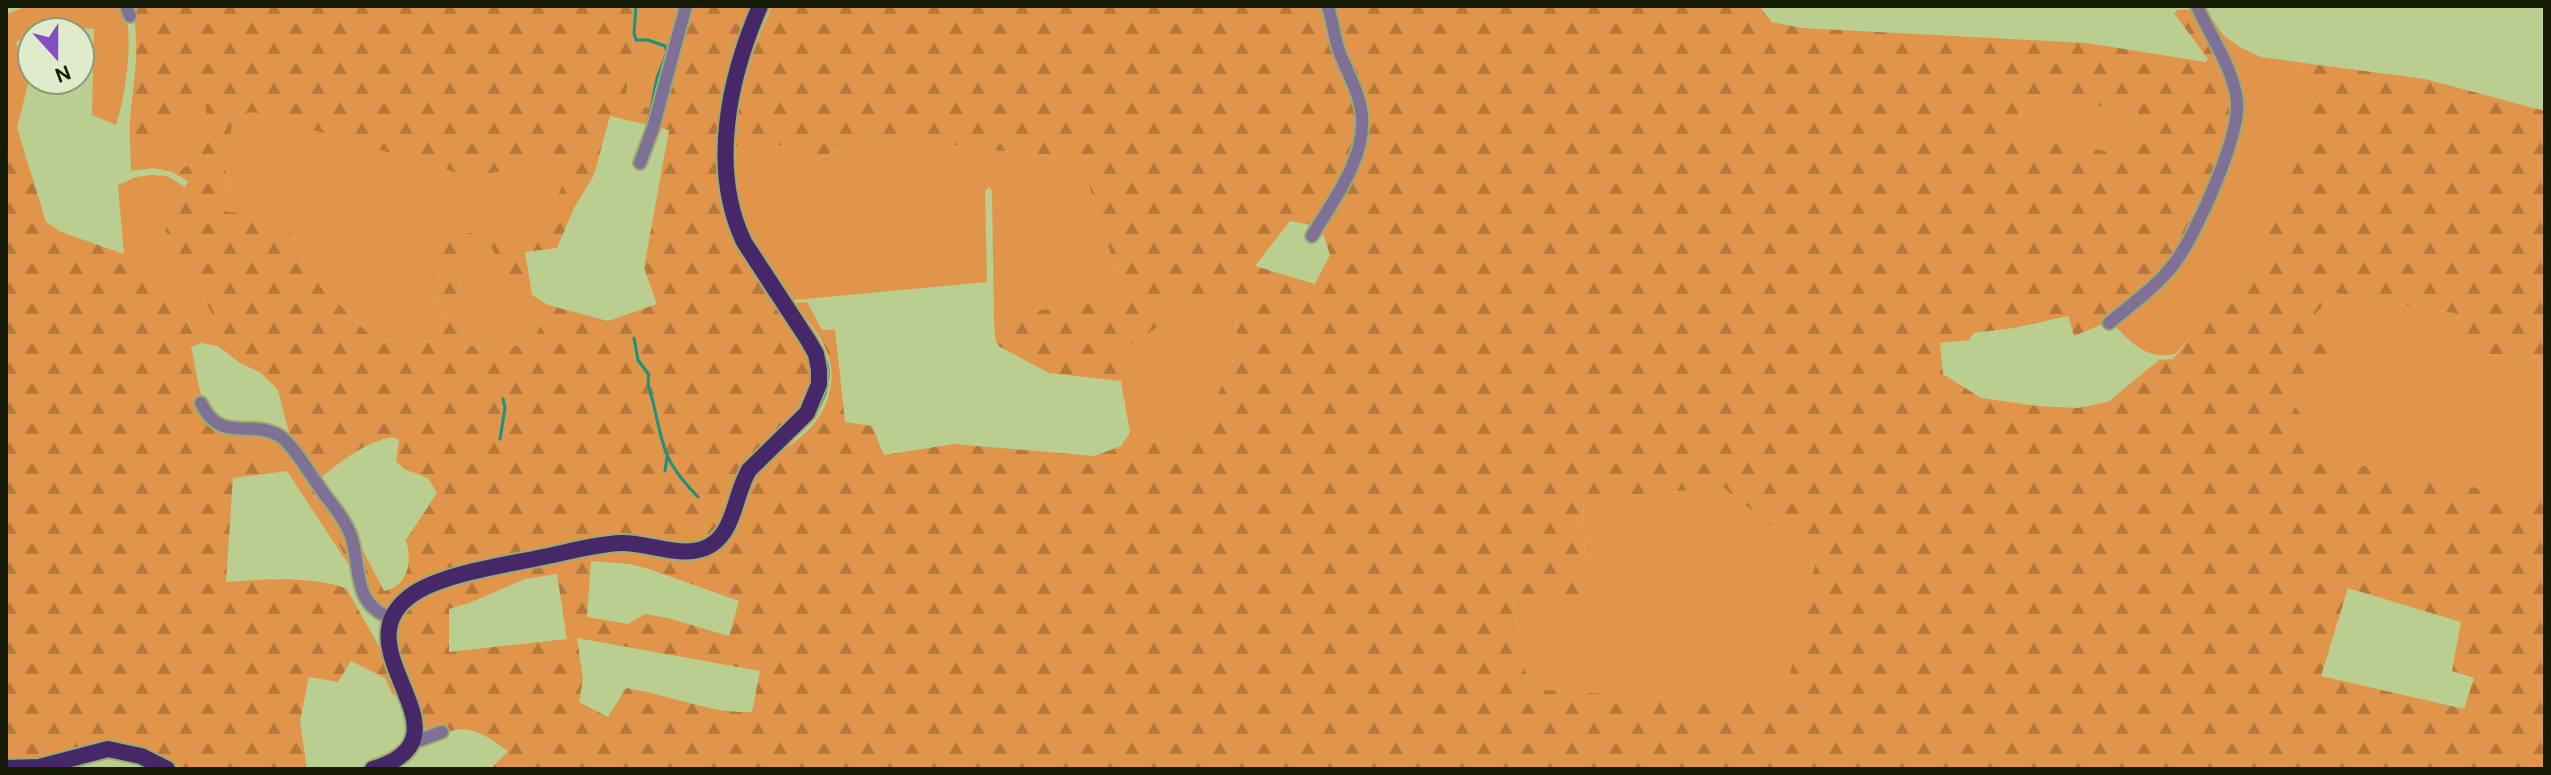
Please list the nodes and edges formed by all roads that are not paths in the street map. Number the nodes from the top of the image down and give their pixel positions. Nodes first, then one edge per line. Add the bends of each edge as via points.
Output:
1 (686, 6) edge
2 (760, 6) edge
3 (1328, 6) edge
4 (2197, 6) edge
5 (640, 163) dead end
6 (1312, 236) dead end
7 (2109, 323) dead end
8 (201, 403) dead end
9 (391, 618) junction
10 (442, 732) dead end
11 (415, 737) junction
12 (6, 768) edge
13 (167, 769) edge
14 (373, 769) edge

1 - 5 street
2 - 9 main road via 732,95 725,173 744,242 816,354 819,384 807,413 749,470 729,522 712,545 690,552 622,543 493,568 431,584
3 - 6 street via 1363,122 1356,155
4 - 7 street via 2231,76 2237,102 2235,130 2201,216 2175,262
8 - 9 street via 219,425 270,431 290,445 346,524 363,593 372,607
9 - 11 main road via 388,646 415,716
10 - 11 street
11 - 14 main road via 397,759
12 - 13 main road via 39,767 108,749

